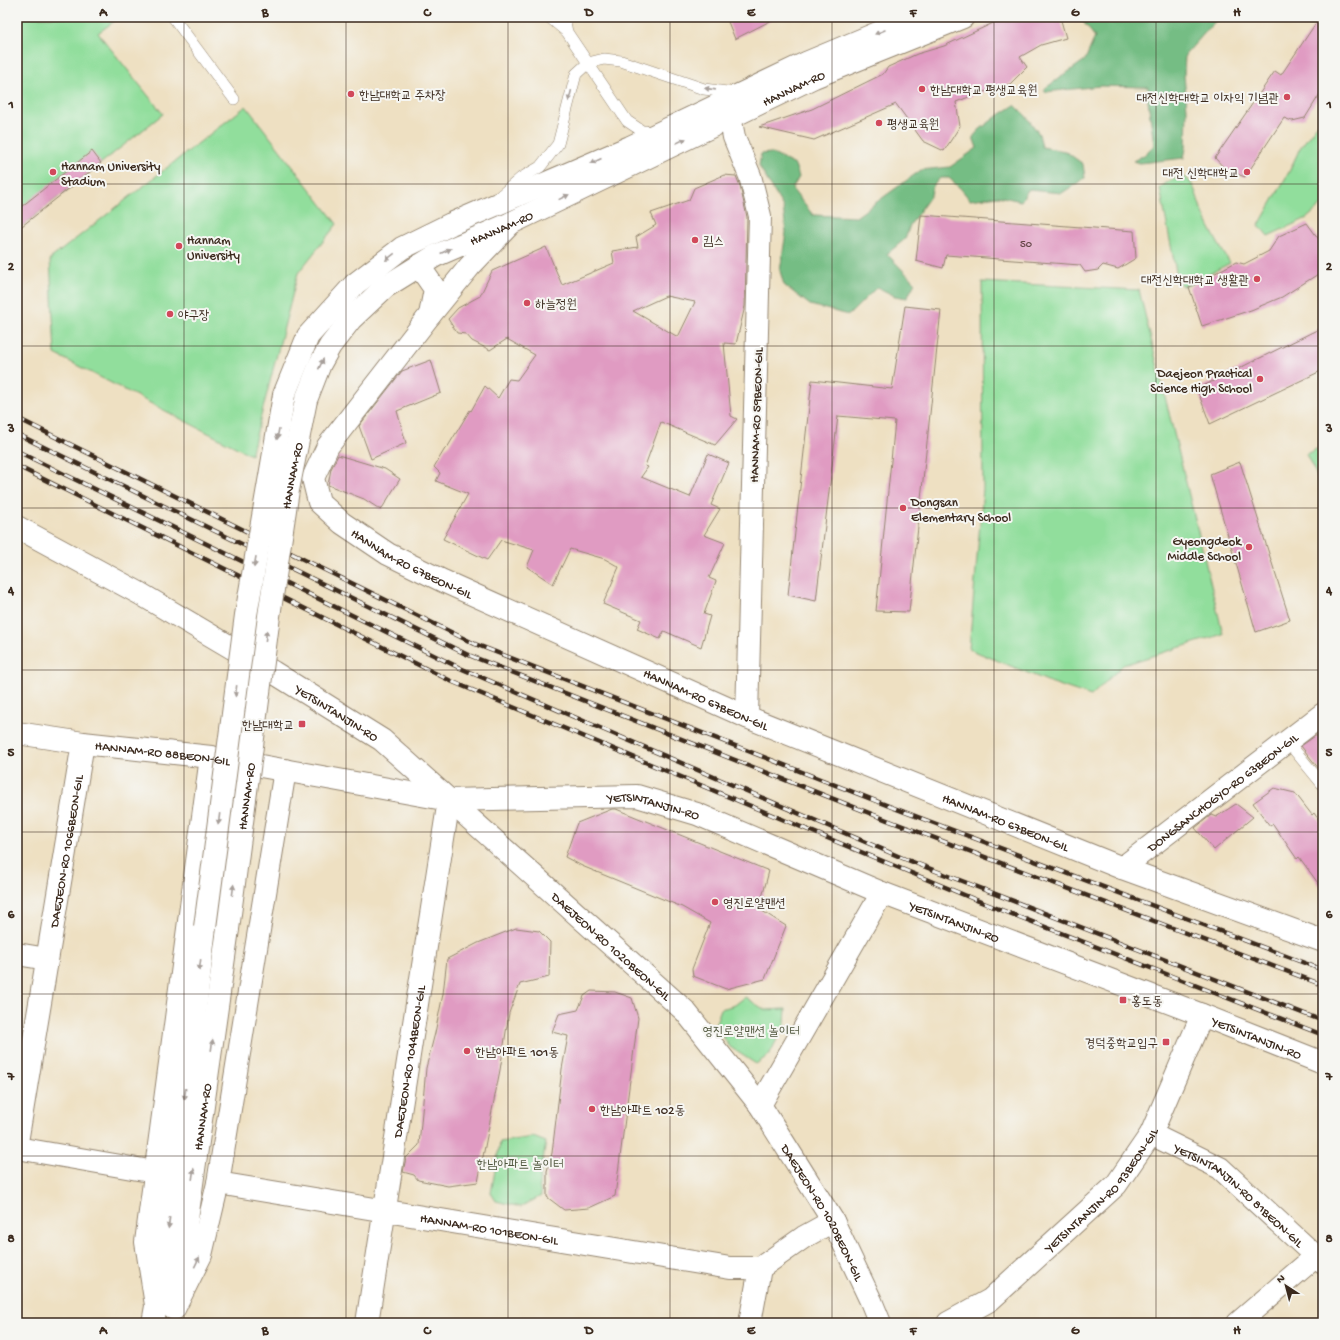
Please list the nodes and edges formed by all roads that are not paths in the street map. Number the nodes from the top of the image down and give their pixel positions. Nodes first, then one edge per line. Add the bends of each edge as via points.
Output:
1 (173, 17) edge
2 (549, 17) edge
3 (564, 17) edge
4 (916, 17) edge
5 (963, 17) edge
6 (567, 32) junction
7 (588, 63) junction
8 (748, 90) junction
9 (234, 99) dead end
10 (730, 117) junction
11 (628, 121) junction
12 (661, 132) junction
13 (620, 151) junction
14 (481, 212) junction
15 (511, 223) junction
16 (419, 266) junction
17 (430, 315) junction
18 (17, 527) edge
19 (1323, 714) edge
20 (747, 717) junction
21 (17, 733) edge
22 (1287, 741) junction
23 (83, 743) junction
24 (211, 757) junction
25 (285, 770) junction
26 (1323, 785) edge
27 (449, 800) junction
28 (1122, 868) junction
29 (882, 893) junction
30 (1323, 921) edge
31 (1314, 937) edge
32 (17, 954) edge
33 (47, 959) junction
34 (1202, 1015) junction
35 (1323, 1063) edge
36 (760, 1105) junction
37 (1151, 1134) junction
38 (17, 1142) edge
39 (17, 1148) edge
40 (155, 1172) junction
41 (218, 1183) junction
42 (385, 1211) junction
43 (833, 1222) junction
44 (1319, 1260) edge
45 (760, 1268) junction
46 (164, 1315) edge
47 (368, 1323) edge
48 (750, 1323) edge
49 (880, 1323) edge
50 (948, 1323) edge
51 (1238, 1323) edge

1 - 9 lane
2 - 6 lane
3 - 6 lane
4 -> 8 street, HANNAM-RO
5 - 10 street, HANNAM-RO via 814,77
6 - 7 lane
8 -> 7 lane via 727,92 704,89 622,60 604,59
7 - 11 lane
7 -> 14 lane via 576,74 558,144 540,167 521,178
8 - 12 street, HANNAM-RO
15 -> 10 street, HANNAM-RO
10 - 20 street, HANNAM-RO 59BEON-GIL via 734,137 750,176 760,216
11 - 12 lane via 642,131
11 - 13 lane via 631,137
12 - 13 street, HANNAM-RO
13 -> 14 street, HANNAM-RO
14 -> 46 street, HANNAM-RO, bridge via 402,248 355,284 308,336 284,396 246,615 205,927 166,1251
16 -> 15 street, HANNAM-RO via 435,256
15 - 17 street, HANNAM-RO 67BEON-GIL via 470,266
16 - 17 street via 435,289
46 -> 16 street, HANNAM-RO, bridge via 228,929 269,616 288,490 306,400 320,364 351,319 385,287
17 - 20 street, HANNAM-RO 67BEON-GIL via 328,446 313,478 319,502 342,522 388,554
18 - 27 street, YETSINTANJIN-RO via 139,593 382,740
19 - 22 street, DONGSANCHOGYO-RO 63BEON-GIL
20 - 28 street, HANNAM-RO 67BEON-GIL
21 - 23 street, HANNAM-RO 88BEON-GIL
22 - 26 lane
22 - 28 street, DONGSANCHOGYO-RO 63BEON-GIL
23 - 24 street, HANNAM-RO 88BEON-GIL
23 - 33 street, DAEJEON-RO 1066BEON-GIL
24 - 25 street, HANNAM-RO 88BEON-GIL
24 - 40 street
25 - 27 street, HANNAM-RO 88BEON-GIL
25 - 41 street
27 - 29 street, YETSINTANJIN-RO via 637,796 697,814
27 - 36 street, DAEJEON-RO 1020BEON-GIL via 685,1011
27 - 42 street, DAEJEON-RO 1044BEON-GIL
28 - 31 street, HANNAM-RO 67BEON-GIL
29 - 34 street, YETSINTANJIN-RO
29 - 36 street
30 - 31 street
32 - 33 street
33 - 38 street, DAEJEON-RO 1066BEON-GIL
34 - 35 street, YETSINTANJIN-RO
34 - 37 street, YETSINTANJIN-RO 93BEON-GIL
36 - 43 street, DAEJEON-RO 1020BEON-GIL
37 - 44 street, YETSINTANJIN-RO 81BEON-GIL via 1220,1168
37 - 50 street, YETSINTANJIN-RO 93BEON-GIL via 1116,1185 990,1300
39 - 40 street
40 - 46 street via 146,1242
41 - 42 street, HANNAM-RO 101BEON-GIL
46 -> 41 street via 201,1255
42 - 45 street, HANNAM-RO 101BEON-GIL via 730,1268
42 - 47 street, DAEJEON-RO 1044BEON-GIL
43 - 45 street via 804,1237
43 - 49 street, DAEJEON-RO 1020BEON-GIL
44 - 51 street
45 - 48 street

